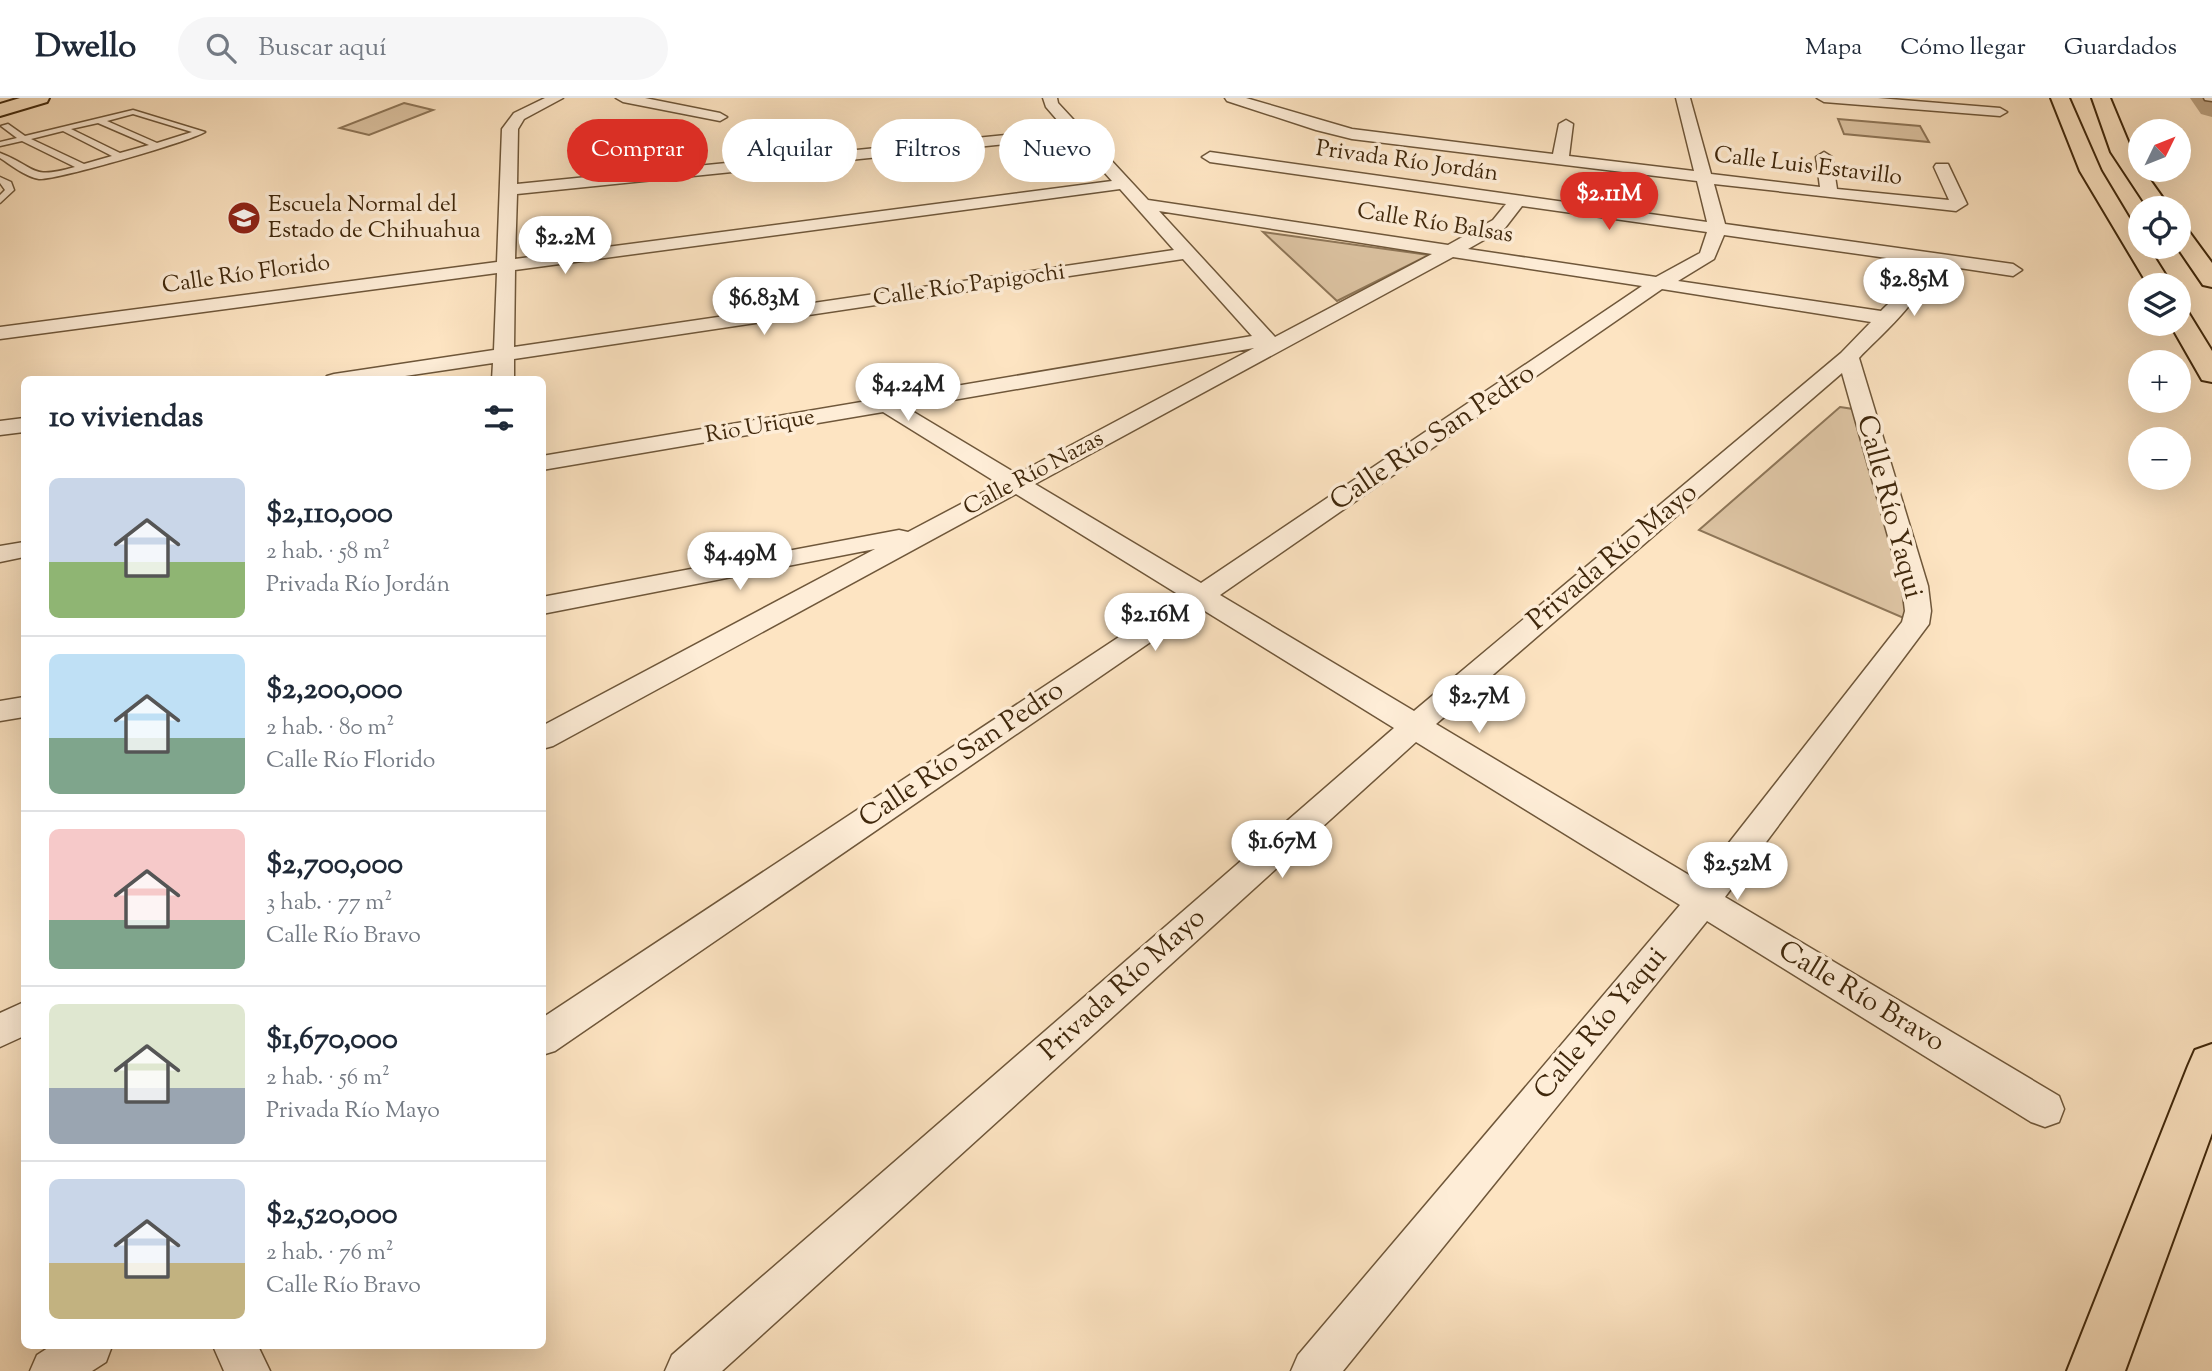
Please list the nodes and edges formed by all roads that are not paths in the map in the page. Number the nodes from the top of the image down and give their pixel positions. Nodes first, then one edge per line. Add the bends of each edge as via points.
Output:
1 (7, 98) edge
2 (40, 98) edge
3 (556, 98) edge
4 (623, 98) edge
5 (1050, 98) edge
6 (1232, 98) edge
7 (1683, 98) edge
8 (1824, 98) edge
9 (2060, 98) edge
10 (2101, 98) edge
11 (0, 100) edge
12 (2000, 112) dead end
13 (720, 117) dead end
14 (2, 118) edge
15 (1065, 119) edge
16 (99, 120) junction
17 (1566, 124) dead end
18 (64, 129) junction
19 (24, 139) junction
20 (999, 140) edge
21 (0, 144) edge
22 (158, 146) junction
23 (0, 155) edge
24 (121, 157) junction
25 (1210, 157) dead end
26 (1824, 157) dead end
27 (1560, 160) junction
28 (1942, 167) dead end
29 (85, 168) junction
30 (1115, 174) edge
31 (1702, 177) junction
32 (0, 180) edge
33 (1124, 184) junction
34 (508, 190) junction
35 (1829, 194) junction
36 (2152, 196) edge
37 (0, 200) edge
38 (1518, 200) junction
39 (1143, 204) junction
40 (1717, 228) junction
41 (1451, 251) junction
42 (2191, 251) edge
43 (1188, 254) junction
44 (1916, 256) junction
45 (506, 264) junction
46 (2013, 270) dead end
47 (2153, 273) edge
48 (2212, 280) edge
49 (1659, 283) junction
50 (1885, 318) junction
51 (0, 333) edge
52 (2190, 336) edge
53 (1270, 343) junction
54 (504, 355) junction
55 (1848, 357) junction
56 (2212, 374) edge
57 (361, 376) edge
58 (503, 376) edge
59 (887, 405) junction
60 (21, 425) edge
61 (0, 428) edge
62 (546, 462) edge
63 (1016, 484) junction
64 (929, 531) junction
65 (21, 550) edge
66 (0, 554) edge
67 (1199, 595) junction
68 (546, 605) edge
69 (21, 708) edge
70 (0, 712) edge
71 (1415, 726) junction
72 (546, 737) edge
73 (1703, 901) junction
74 (21, 1020) edge
75 (0, 1031) edge
76 (546, 1037) edge
77 (2212, 1066) edge
78 (2045, 1109) dead end
79 (86, 1349) edge
80 (236, 1349) edge
81 (53, 1371) edge
82 (247, 1371) edge
83 (688, 1371) edge
84 (1314, 1371) edge
85 (2096, 1371) edge

1 - 11 main road
2 - 14 main road
3 - 34 street via 513,121
4 - 13 street
5 - 15 street
6 - 27 street, Calle Luis Estavillo via 1301,115 1343,132
7 - 31 street
8 - 12 street
9 - 47 main road via 2067,124
10 - 36 main road via 2121,152
14 - 19 lane
16 - 18 lane
16 - 22 lane
16 - 22 lane via 138,113 201,132
17 - 27 street
18 - 19 lane
18 - 24 lane
19 - 21 lane
19 - 29 lane
20 - 34 street
22 - 24 lane
23 - 29 lane via 37,176
24 - 29 lane
25 - 38 street, Privada Río Jordán
26 - 35 street
27 - 31 street, Calle Luis Estavillo
28 - 35 street, Calle Luis Estavillo via 1959,204 1947,207
30 - 33 street
31 - 35 street, Calle Luis Estavillo
31 - 40 street
32 - 37 lane via 10,190
33 - 39 street
33 - 45 street, Calle Río Florido
34 - 45 street
38 - 40 street, Privada Río Jordán
38 - 41 street, Calle Río Nazas via 1499,224
39 - 41 street, Calle Río Balsas
39 - 43 street
40 - 44 street, Privada Río Jordán
40 - 49 street, Calle Río San Pedro via 1709,255
41 - 49 street, Calle Río Balsas
41 - 53 street, Calle Río Nazas
42 - 48 main road
43 - 53 street
43 - 54 street, Calle Río Papigochi
44 - 46 street, Privada Río Jordán
44 - 50 street, Privada Río Mayo via 1919,273 1913,289
45 - 51 street, Calle Río Florido
45 - 54 street
49 - 50 street, Calle Río Balsas
49 - 67 street, Calle Río San Pedro
50 - 55 street, Privada Río Mayo
52 - 56 main road
53 - 59 street, Rio Urique
53 - 63 street, Calle Río Nazas
54 - 57 street, Calle Río Papigochi
54 - 58 street
55 - 71 street, Privada Río Mayo
55 - 73 street, Calle Río Yaqui via 1915,586 1915,624
59 - 62 street, Rio Urique
59 - 63 street, Calle Río Bravo
60 - 61 street
63 - 64 street, Calle Río Nazas
63 - 67 street, Calle Río Bravo
64 - 68 street
64 - 72 street, Calle Río Nazas
65 - 66 street
67 - 71 street, Calle Río Bravo
67 - 76 street, Calle Río San Pedro
69 - 70 street
71 - 73 street, Calle Río Bravo
71 - 83 street, Privada Río Mayo
73 - 78 street, Calle Río Bravo
73 - 84 street, Calle Río Yaqui
74 - 75 street
77 - 85 main road
79 - 81 street
80 - 82 street

